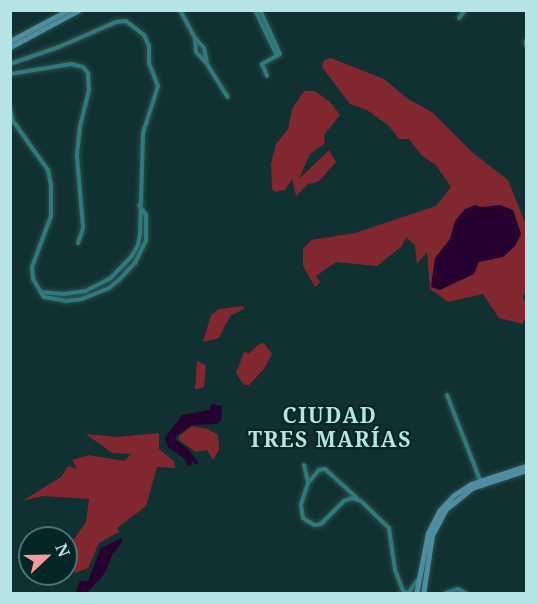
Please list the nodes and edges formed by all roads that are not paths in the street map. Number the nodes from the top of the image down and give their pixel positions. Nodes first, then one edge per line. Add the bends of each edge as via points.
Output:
1 (68, 10) edge
2 (80, 10) edge
3 (180, 10) edge
4 (465, 10) edge
5 (257, 11) edge
6 (459, 18) dead end
7 (195, 38) junction
8 (10, 41) edge
9 (10, 47) edge
10 (10, 64) edge
11 (207, 64) junction
12 (10, 74) edge
13 (267, 76) dead end
14 (228, 97) dead end
15 (10, 109) edge
16 (139, 204) junction
17 (78, 243) dead end
18 (40, 292) junction
19 (447, 395) dead end
20 (304, 465) dead end
21 (526, 468) edge
22 (480, 480) junction
23 (308, 483) junction
24 (455, 497) junction
25 (357, 498) junction
26 (419, 578) junction
27 (404, 593) edge
28 (416, 594) edge
29 (423, 594) edge
30 (444, 594) edge
31 (467, 594) edge

1 - 8 street
2 - 9 street
3 - 7 street
4 - 6 street
5 - 13 street via 277,56 262,64
7 - 11 street via 204,48
7 - 11 street via 196,52
10 - 16 street via 116,22 126,21 144,35 158,86 143,133
11 - 14 street
12 - 17 street via 71,64 78,64 87,73 89,90 77,156 83,228
15 - 18 street via 13,121 48,170 51,186 51,216 32,267
16 - 18 street via 138,245 111,278 85,291
16 - 18 street via 146,215 146,240 135,263 109,288 82,299 52,299
19 - 22 street
20 - 23 street
21 - 22 street
21 - 24 street
22 - 24 street
23 - 25 street via 319,470 325,469
23 - 25 street via 302,512 303,518 314,525 326,521 344,501
24 - 26 street via 432,523
24 - 29 street via 432,535
25 - 27 street via 388,528 395,570
26 - 27 street via 412,590
26 - 28 street
30 - 31 street via 458,589

